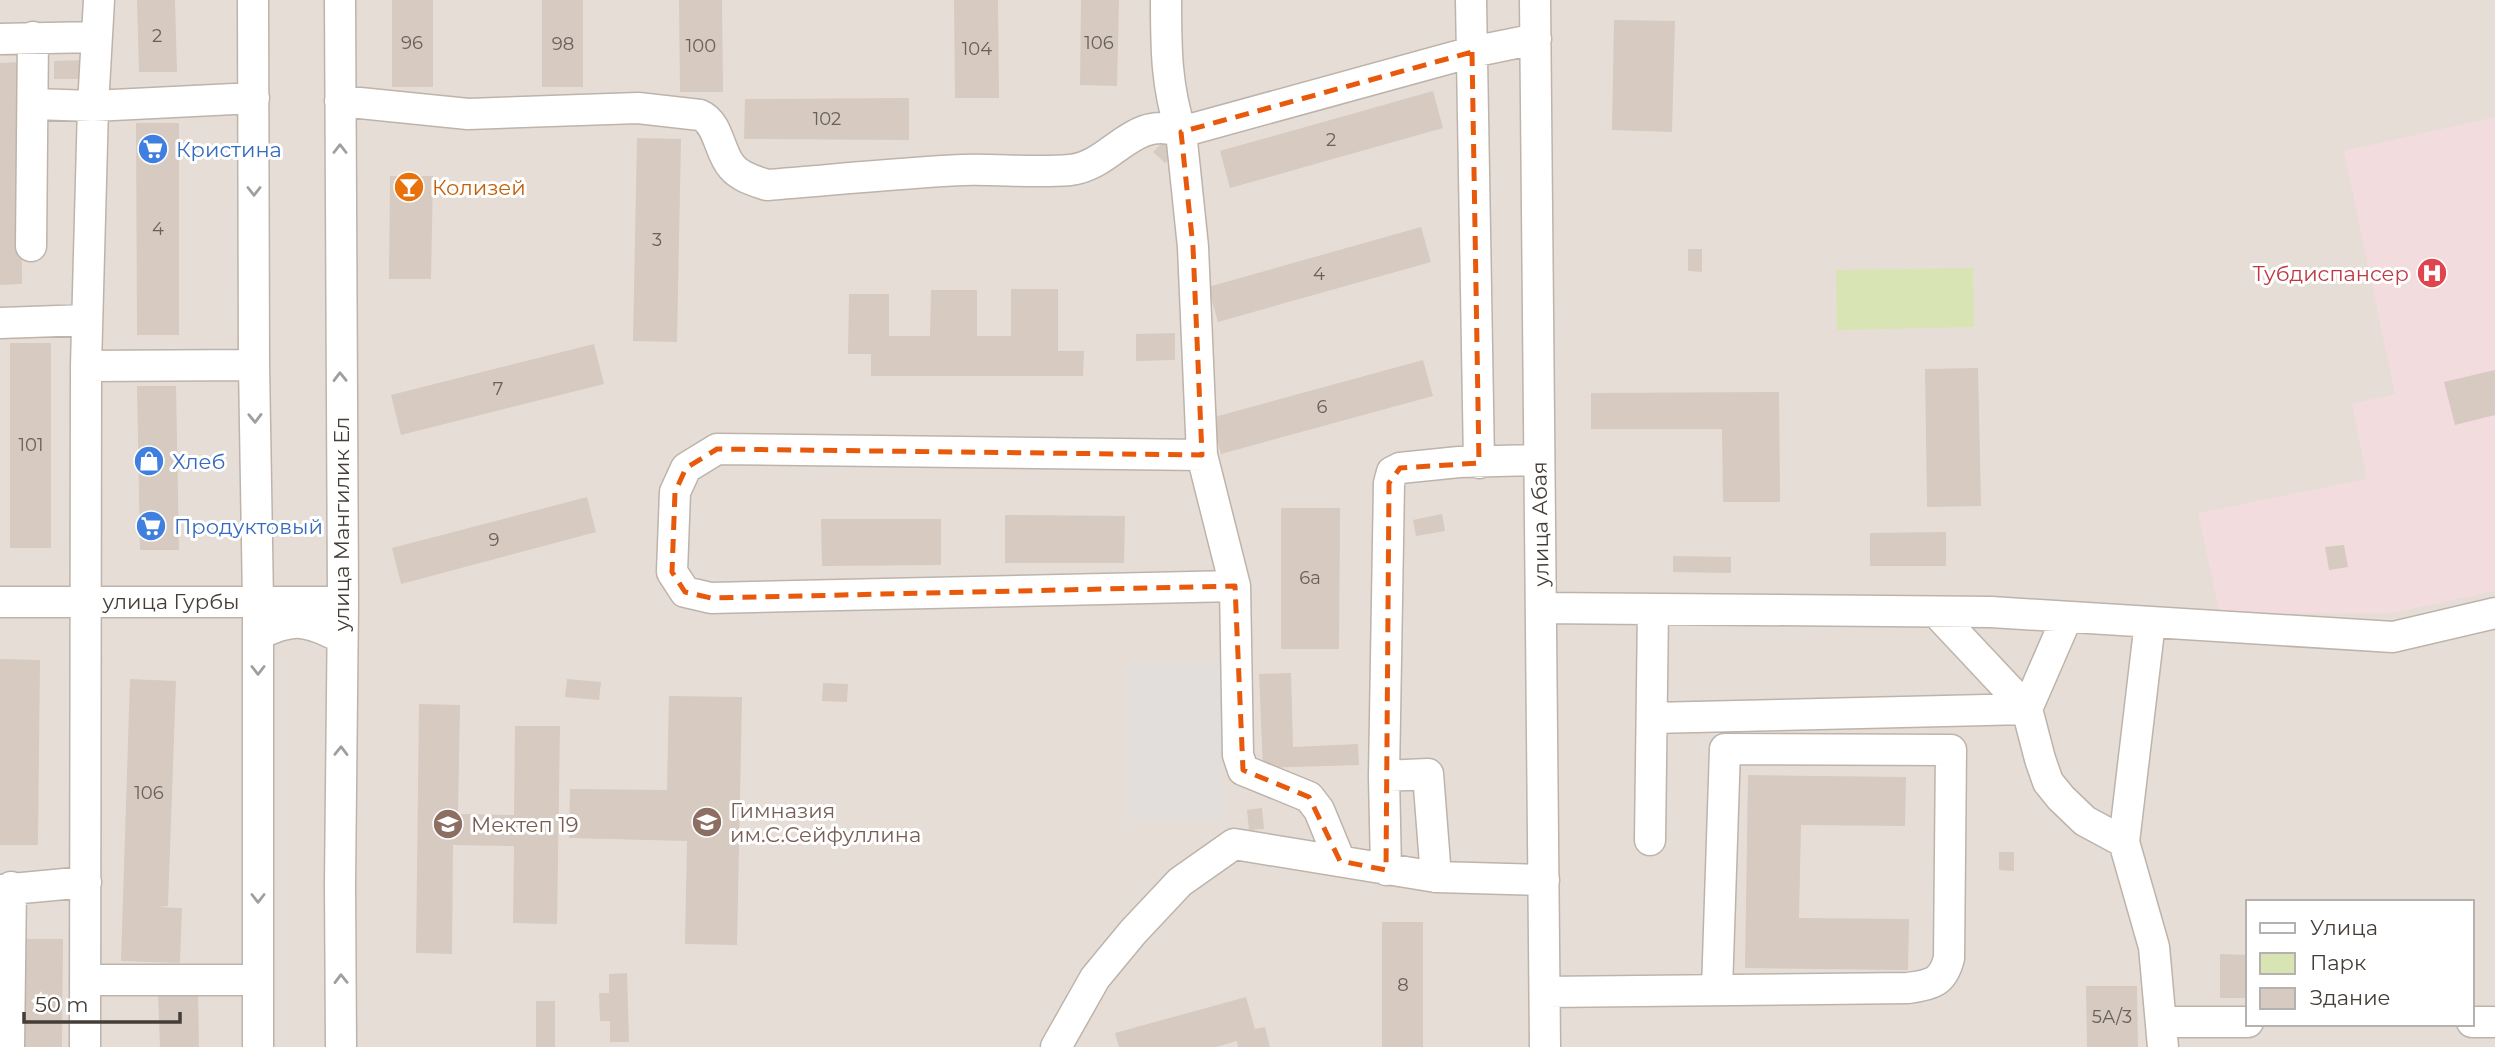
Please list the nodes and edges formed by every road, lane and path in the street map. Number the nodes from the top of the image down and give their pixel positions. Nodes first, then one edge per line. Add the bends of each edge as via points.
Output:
1 (99, 0) edge
2 (253, 0) edge
3 (340, 0) edge
4 (1166, 0) edge
5 (1471, 0) edge
6 (1535, 0) edge
7 (33, 37) junction
8 (96, 37) junction
9 (0, 39) edge
10 (1536, 39) junction
11 (1472, 52) junction
12 (254, 98) junction
13 (340, 101) junction
14 (34, 104) junction
15 (93, 106) junction
16 (1181, 132) junction
17 (31, 246) dead end
18 (87, 320) junction
19 (0, 323) edge
20 (254, 365) junction
21 (86, 366) junction
22 (1202, 455) junction
23 (1539, 460) junction
24 (1479, 463) junction
25 (1235, 586) junction
26 (86, 601) junction
27 (0, 602) edge
28 (258, 602) junction
29 (343, 602) junction
30 (1541, 608) junction
31 (1653, 609) junction
32 (1936, 612) junction
33 (2495, 613) edge
34 (2067, 617) junction
35 (2150, 622) junction
36 (258, 635) junction
37 (342, 638) junction
38 (2027, 709) junction
39 (1652, 718) junction
40 (1384, 776) junction
41 (1650, 840) dead end
42 (2124, 842) junction
43 (1340, 861) junction
44 (1387, 870) junction
45 (1436, 877) junction
46 (1544, 880) junction
47 (86, 882) junction
48 (6, 889) edge
49 (85, 980) junction
50 (258, 980) junction
51 (1717, 990) junction
52 (1545, 992) junction
53 (2246, 1022) edge
54 (2474, 1022) edge
55 (2495, 1022) edge
56 (2162, 1035) edge
57 (9, 1047) edge
58 (85, 1047) edge
59 (258, 1047) edge
60 (341, 1047) edge
61 (1056, 1047) edge
62 (1545, 1047) edge

1 - 8 street
2 - 12 street
3 - 13 street, улица Мангилик Ел
4 - 16 street via 1166,64
5 - 11 street
6 - 10 street, улица Абая
7 - 8 street
7 - 9 street
7 - 14 street
8 - 15 street
10 - 11 street
10 - 23 street, улица Абая
11 - 16 street
11 - 24 street
12 - 15 street
12 -> 20 street
13 - 16 street via 468,114 638,108 700,115 708,120 732,168 767,185 964,170 1073,170 1096,161 1139,132 1158,127
29 -> 13 street, улица Мангилик Ел
14 - 15 street
14 - 17 street
15 - 18 street
16 - 22 street via 1193,247
18 - 19 street
18 - 21 street
20 - 21 street
20 -> 28 street
21 - 26 street
22 - 25 street
22 - 25 street via 717,449 686,468 675,492 672,572 685,592 711,598
23 - 24 street
23 - 30 street, улица Абая
24 - 40 street via 1392,472
25 - 43 street via 1238,755 1243,770 1309,797
26 - 27 street, улица Гурбы
26 - 28 street, улица Гурбы
26 - 47 street
28 - 29 street, улица Гурбы
28 - 36 street
29 - 37 street, улица Мангилик Ел
30 - 31 street
30 - 46 street, улица Абая
31 - 32 street
31 - 39 street
32 - 34 street
32 - 38 street
33 - 35 street via 2393,637
34 - 35 street
34 - 38 street
35 - 42 street
36 - 37 street via 291,621 306,622
36 -> 50 street
60 -> 37 street, улица Мангилик Ел
38 - 39 street
38 - 42 street via 2048,782 2085,821
39 - 41 street
40 - 44 street
40 - 45 street via 1428,774
42 - 56 street via 2154,947
43 - 44 street
43 - 61 street via 1234,844 1181,882 1133,932 1094,978
44 - 45 street
45 - 46 street
46 - 52 street, улица Абая
47 - 48 street
47 - 49 street
48 - 57 street
49 - 50 street
49 - 58 street
50 - 59 street
51 - 51 street via 1908,988 1942,977 1949,958 1951,750 1725,748
51 - 52 street
52 - 62 street, улица Абая
53 - 56 street
54 - 55 street

